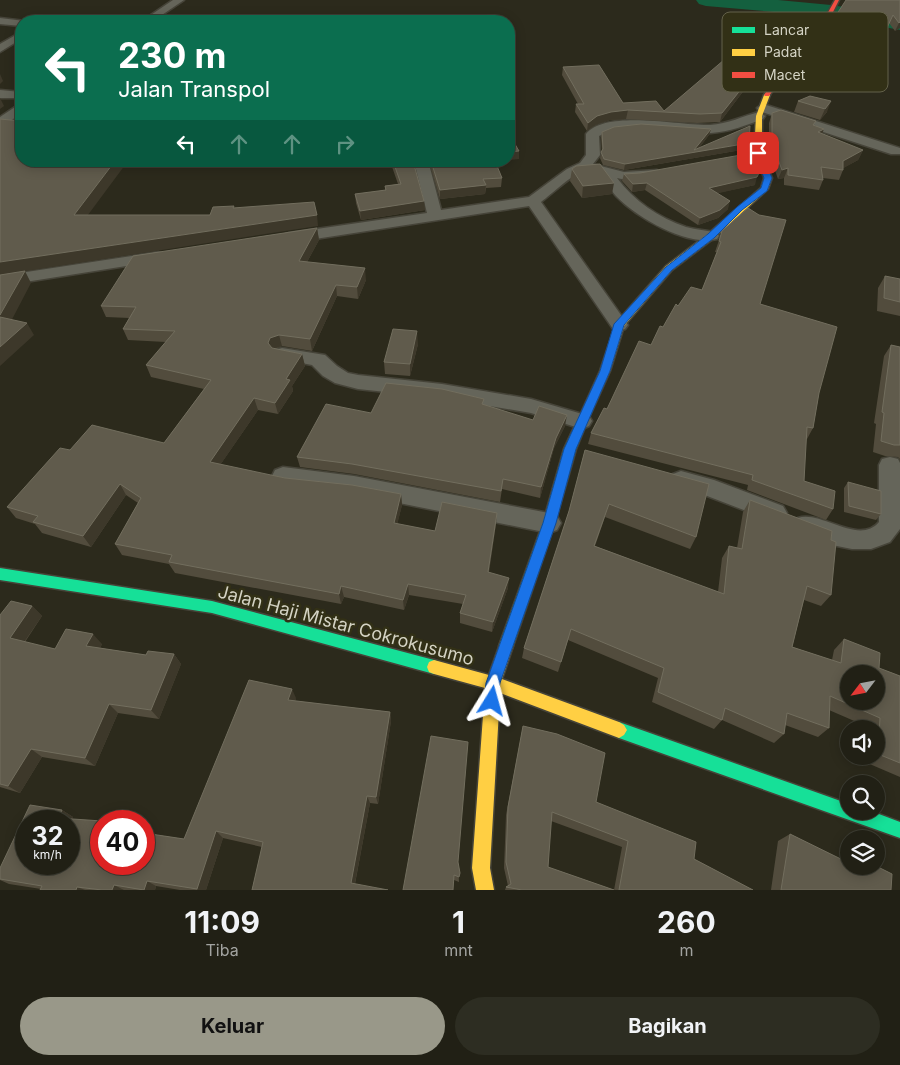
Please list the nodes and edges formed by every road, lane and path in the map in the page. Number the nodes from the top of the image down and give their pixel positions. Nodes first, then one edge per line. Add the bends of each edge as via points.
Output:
1 (179, 0) edge
2 (837, 0) edge
3 (831, 12) edge
4 (155, 15) edge
5 (0, 21) edge
6 (15, 22) edge
7 (15, 39) edge
8 (0, 49) edge
9 (770, 92) edge
10 (0, 94) edge
11 (15, 95) edge
12 (15, 111) edge
13 (761, 112) junction
14 (0, 122) edge
15 (896, 150) dead end
16 (585, 166) junction
17 (423, 167) edge
18 (665, 170) edge
19 (606, 172) junction
20 (533, 201) junction
21 (435, 216) junction
22 (711, 236) junction
23 (278, 239) edge
24 (174, 255) edge
25 (0, 281) edge
26 (619, 324) junction
27 (282, 354) edge
28 (582, 421) junction
29 (890, 465) dead end
30 (660, 474) edge
31 (283, 476) edge
32 (549, 523) junction
33 (0, 574) edge
34 (493, 683) junction
35 (900, 830) edge
36 (485, 890) edge

1 - 4 street
2 - 3 street
5 - 6 street
7 - 8 street
9 - 13 street
10 - 11 street
12 - 14 street
13 - 15 street
13 - 16 street via 720,128 648,124 605,128 592,134 593,154
13 - 22 street via 753,154 768,178 764,189
16 - 19 street
16 - 20 street
17 - 21 street
18 - 19 street via 638,176
19 - 22 street via 623,194 652,216 682,230
20 - 21 street
20 - 26 street
21 - 23 street
22 - 26 street via 669,268
24 - 25 street
26 - 28 street via 605,371
27 - 28 street via 318,360 342,378 358,382 442,391 531,406
28 - 32 street via 579,451
29 - 30 street via 891,524 879,536 860,539 831,534 706,486
31 - 32 street via 354,485
32 - 34 street
33 - 34 street, Jalan Haji Mistar Cokrokusumo via 212,607
34 - 35 street, Jalan Haji Mistar Cokrokusumo
34 - 36 street via 481,868

